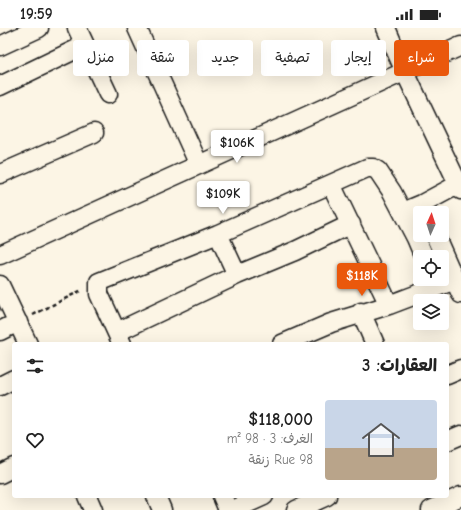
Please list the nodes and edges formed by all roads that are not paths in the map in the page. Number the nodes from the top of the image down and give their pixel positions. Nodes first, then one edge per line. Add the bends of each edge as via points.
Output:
1 (39, 28) edge
2 (77, 28) edge
3 (136, 28) edge
4 (386, 28) edge
5 (83, 40) edge
6 (0, 46) edge
7 (461, 46) edge
8 (394, 47) edge
9 (73, 51) edge
10 (449, 52) edge
11 (100, 76) edge
12 (396, 76) edge
13 (407, 76) edge
14 (0, 86) edge
15 (108, 94) dead end
16 (94, 133) dead end
17 (199, 165) junction
18 (455, 165) edge
19 (0, 174) edge
20 (331, 184) junction
21 (460, 186) edge
22 (429, 206) edge
23 (413, 211) edge
24 (403, 212) junction
25 (351, 224) junction
26 (218, 234) junction
27 (438, 242) edge
28 (421, 250) edge
29 (0, 255) edge
30 (236, 275) junction
31 (0, 285) edge
32 (428, 286) edge
33 (458, 287) edge
34 (389, 305) junction
35 (361, 312) junction
36 (18, 322) junction
37 (0, 331) edge
38 (119, 338) edge
39 (27, 342) edge
40 (292, 342) edge
41 (374, 342) edge
42 (461, 369) edge
43 (449, 374) edge
44 (12, 380) edge
45 (0, 386) edge
46 (461, 435) edge
47 (449, 440) edge
48 (12, 468) edge
49 (0, 474) edge
50 (461, 496) edge
51 (157, 498) edge
52 (223, 498) edge
53 (260, 498) edge
54 (291, 498) edge
55 (323, 498) edge
56 (162, 510) edge
57 (228, 510) edge
58 (233, 510) edge
59 (296, 510) edge
60 (431, 510) edge

1 - 6 street
2 - 5 street
3 - 17 street
4 - 8 street
7 - 10 street
9 - 14 street
11 - 15 street
12 - 17 street
13 - 18 street
16 - 19 street
17 - 29 street
18 - 21 street
20 - 24 street via 358,171 370,168 378,171
20 - 25 street
20 - 26 street
21 - 22 street
23 - 24 street
24 - 28 street
25 - 30 street
25 - 34 street
26 - 30 street
26 - 38 street via 99,282 99,294
27 - 33 street
30 - 38 street
31 - 36 street
32 - 34 street
34 - 35 street
35 - 40 street
35 - 41 street
36 - 37 street
36 - 39 street
42 - 43 street
44 - 45 street
46 - 47 street
48 - 49 street
50 - 60 street
51 - 56 street
52 - 57 street
53 - 58 street
54 - 59 street
55 - 59 street

